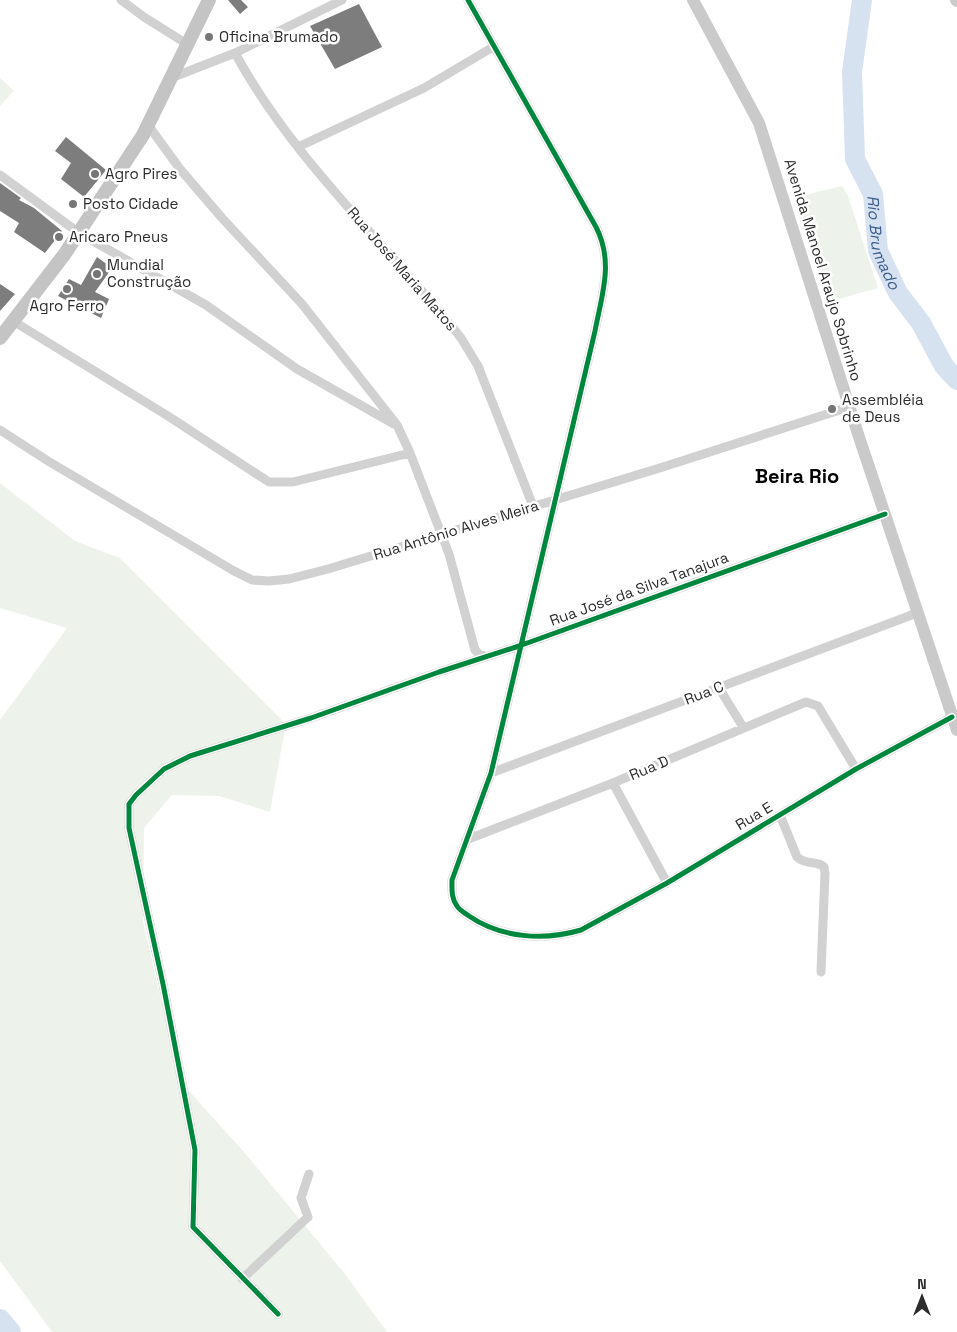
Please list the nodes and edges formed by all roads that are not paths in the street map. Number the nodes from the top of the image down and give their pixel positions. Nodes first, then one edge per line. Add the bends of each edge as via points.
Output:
1 (121, 0) edge
2 (208, 0) edge
3 (342, 0) edge
4 (468, 0) edge
5 (693, 0) edge
6 (187, 44) junction
7 (493, 46) junction
8 (235, 53) junction
9 (171, 78) junction
10 (148, 125) junction
11 (298, 147) junction
12 (0, 176) edge
13 (79, 233) junction
14 (13, 321) junction
15 (0, 338) edge
16 (849, 406) junction
17 (397, 425) junction
18 (0, 430) edge
19 (410, 453) junction
20 (556, 500) junction
21 (533, 506) junction
22 (884, 514) junction
23 (442, 535) junction
24 (917, 613) junction
25 (519, 646) junction
26 (485, 656) junction
27 (719, 688) junction
28 (952, 717) junction
29 (743, 727) junction
30 (957, 730) edge
31 (856, 769) junction
32 (490, 773) junction
33 (613, 783) junction
34 (780, 815) junction
35 (466, 840) junction
36 (666, 883) junction
37 (821, 972) dead end
38 (309, 1174) dead end
39 (242, 1279) junction
40 (278, 1314) dead end

1 - 6 street
2 - 6 main road
3 - 8 street
4 - 7 street
5 - 16 street, Avenida Manoel Araujo Sobrinho via 759,123
6 - 9 main road
7 - 11 street via 424,88
7 - 20 street via 596,227 606,252 602,295
8 - 9 street
8 - 11 street, Rua José Maria Matos via 260,96
9 - 10 main road
10 - 13 main road
10 - 17 street via 222,218 302,304
11 - 21 street, Rua José Maria Matos via 461,338 482,375
12 - 13 street
13 - 14 main road
13 - 17 street via 206,305 297,369
14 - 15 main road
14 - 19 street via 269,482 293,482
16 - 20 street, Rua Antônio Alves Meira
16 - 22 street, Avenida Manoel Araujo Sobrinho
17 - 19 street
18 - 23 street, Rua Antônio Alves Meira via 252,580 289,580
19 - 23 street
20 - 21 street, Rua Antônio Alves Meira
20 - 25 street
21 - 23 street, Rua Antônio Alves Meira
22 - 24 street, Avenida Manoel Araujo Sobrinho
22 - 25 street, Rua José da Silva Tanajura
23 - 26 street via 475,650
24 - 27 street, Rua C
24 - 28 street, Avenida Manoel Araujo Sobrinho
25 - 26 street, Rua José da Silva Tanajura
25 - 32 street
26 - 39 street, Rua José da Silva Tanajura via 190,756 164,769 129,804 128,828 195,1150 193,1227
27 - 29 street
27 - 32 street, Rua C
28 - 30 street, Avenida Manoel Araujo Sobrinho
28 - 31 street, Rua E
29 - 31 street, Rua D via 806,702 818,706
29 - 33 street, Rua D
31 - 34 street, Rua E
32 - 35 street
33 - 35 street, Rua D
33 - 36 street
34 - 36 street, Rua E
34 - 37 street via 796,857 808,864 822,864 825,873
35 - 36 street, Rua E via 452,880 452,896 457,907 475,920 501,931 541,936 568,934
38 - 39 street via 301,1198 308,1217
39 - 40 street, Rua José da Silva Tanajura

